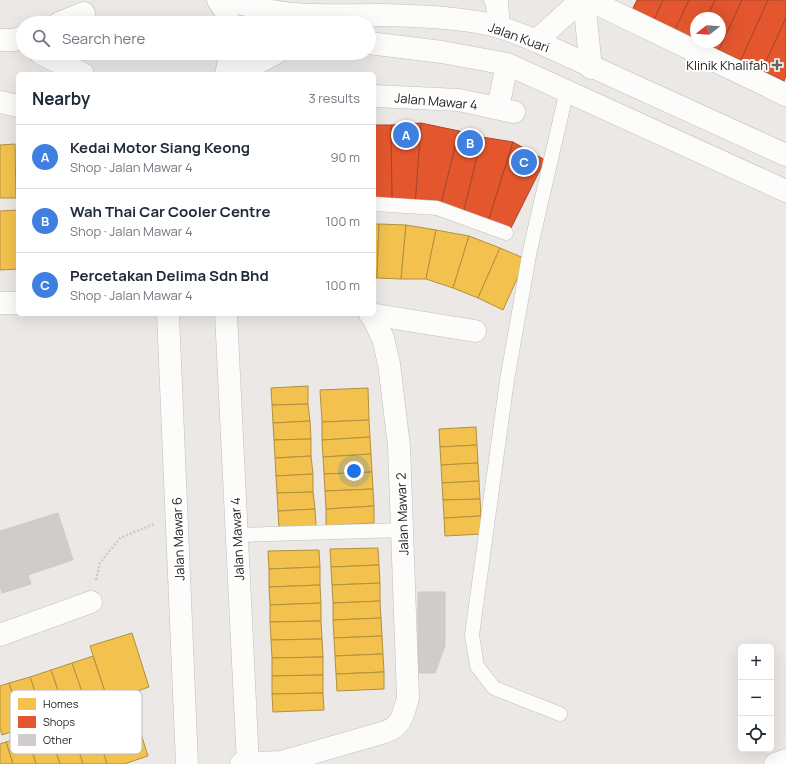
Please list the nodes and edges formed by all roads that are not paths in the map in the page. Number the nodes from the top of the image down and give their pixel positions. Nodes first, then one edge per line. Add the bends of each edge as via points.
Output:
1 (218, 0) edge
2 (232, 0) edge
3 (495, 0) edge
4 (581, 0) edge
5 (584, 0) edge
6 (589, 0) edge
7 (86, 12) edge
8 (76, 16) edge
9 (227, 16) edge
10 (499, 27) junction
11 (536, 41) junction
12 (376, 44) edge
13 (55, 60) edge
14 (81, 60) edge
15 (229, 60) edge
16 (263, 60) edge
17 (507, 64) junction
18 (591, 68) junction
19 (80, 72) edge
20 (84, 72) edge
21 (226, 72) edge
22 (240, 72) edge
23 (567, 90) junction
24 (786, 95) edge
25 (376, 96) edge
26 (0, 102) edge
27 (16, 105) edge
28 (786, 156) edge
29 (786, 191) edge
30 (376, 204) edge
31 (506, 234) dead end
32 (0, 303) edge
33 (16, 303) edge
34 (376, 315) edge
35 (168, 316) edge
36 (226, 316) edge
37 (371, 316) edge
38 (475, 331) dead end
39 (403, 530) junction
40 (236, 535) junction
41 (91, 602) road end
42 (0, 635) edge
43 (560, 714) dead end
44 (786, 760) edge
45 (187, 764) edge
46 (241, 764) edge
47 (248, 764) edge
48 (775, 764) edge

1 - 9 street
2 - 10 street, Jalan Kuari via 251,8 307,16 379,15 459,20
3 - 10 street via 498,3
4 - 11 street
5 - 18 street
6 - 24 street
7 - 8 street
10 - 11 street, Jalan Kuari
11 - 18 street, Jalan Kuari
12 - 17 street
13 - 19 street
14 - 20 street
15 - 21 street
16 - 22 street
17 - 23 street
17 - 25 street, Jalan Mawar 4 via 506,110 459,100
18 - 28 street, Jalan Kuari
23 - 29 street
23 - 43 lane via 526,273 507,380 472,635 477,666 494,688
26 - 27 street
30 - 31 lane via 437,208
32 - 33 street
34 - 38 street
35 - 45 street, Jalan Mawar 6
36 - 40 street, Jalan Mawar 4
37 - 39 street, Jalan Mawar 2 via 383,338 389,364 399,446
39 - 40 lane
39 - 47 street, Jalan Mawar 2 via 408,698 402,717 395,728 281,762
40 - 47 street, Jalan Mawar 4
41 - 42 street
44 - 48 street
46 - 47 street

